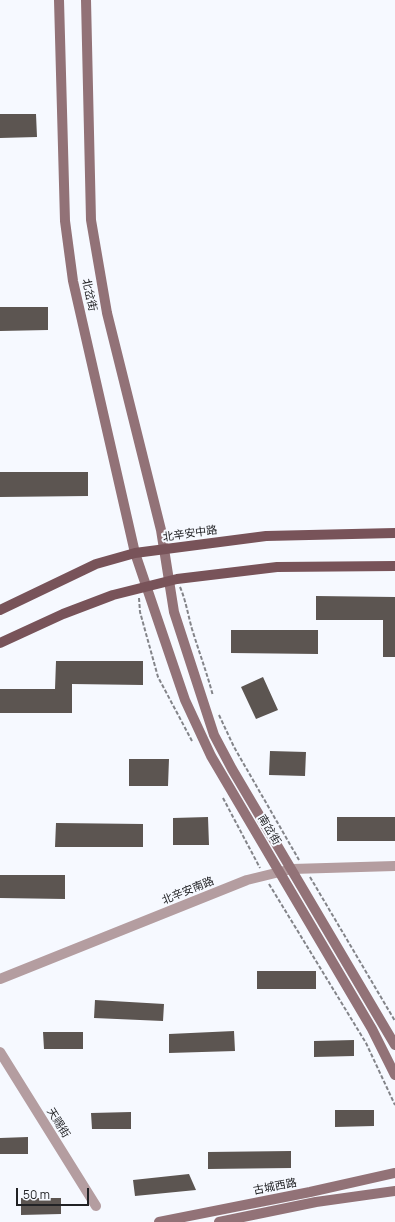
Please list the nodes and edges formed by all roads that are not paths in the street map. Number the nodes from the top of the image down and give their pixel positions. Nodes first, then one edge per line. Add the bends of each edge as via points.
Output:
1 (59, 0) edge
2 (86, 0) edge
3 (395, 533) edge
4 (163, 550) junction
5 (135, 553) junction
6 (395, 566) edge
7 (173, 581) junction
8 (146, 587) junction
9 (0, 610) edge
10 (0, 643) edge
11 (395, 866) edge
12 (292, 869) junction
13 (278, 871) junction
14 (0, 979) edge
15 (395, 1045) edge
16 (0, 1052) edge
17 (395, 1075) edge
18 (395, 1173) edge
19 (395, 1190) edge
20 (96, 1206) dead end
21 (159, 1222) edge
22 (219, 1222) edge

1 - 5 main road, 北岔街 via 65,221 73,281
2 - 4 main road, 北岔街 via 91,220 107,313 161,530
3 - 4 main road, 北辛安中路 via 266,536
4 - 5 main road, 北辛安中路
4 - 7 main road, 北岔街
5 - 8 main road, 北岔街
5 - 9 main road, 北辛安中路 via 96,564
6 - 7 main road via 277,567
7 - 8 main road
7 - 12 main road, 南岔街 via 174,612 214,735
8 - 10 main road via 113,595 84,606
8 - 13 main road, 南岔街 via 188,707 211,756
11 - 12 street, 北辛安南路
12 - 13 street, 北辛安南路
12 - 15 main road, 南岔街
13 - 14 street, 北辛安南路 via 247,880
13 - 17 main road, 南岔街 via 372,1029
16 - 20 street, 天赐街
18 - 21 main road, 古城西路
19 - 22 main road, 古城西路 via 316,1202

